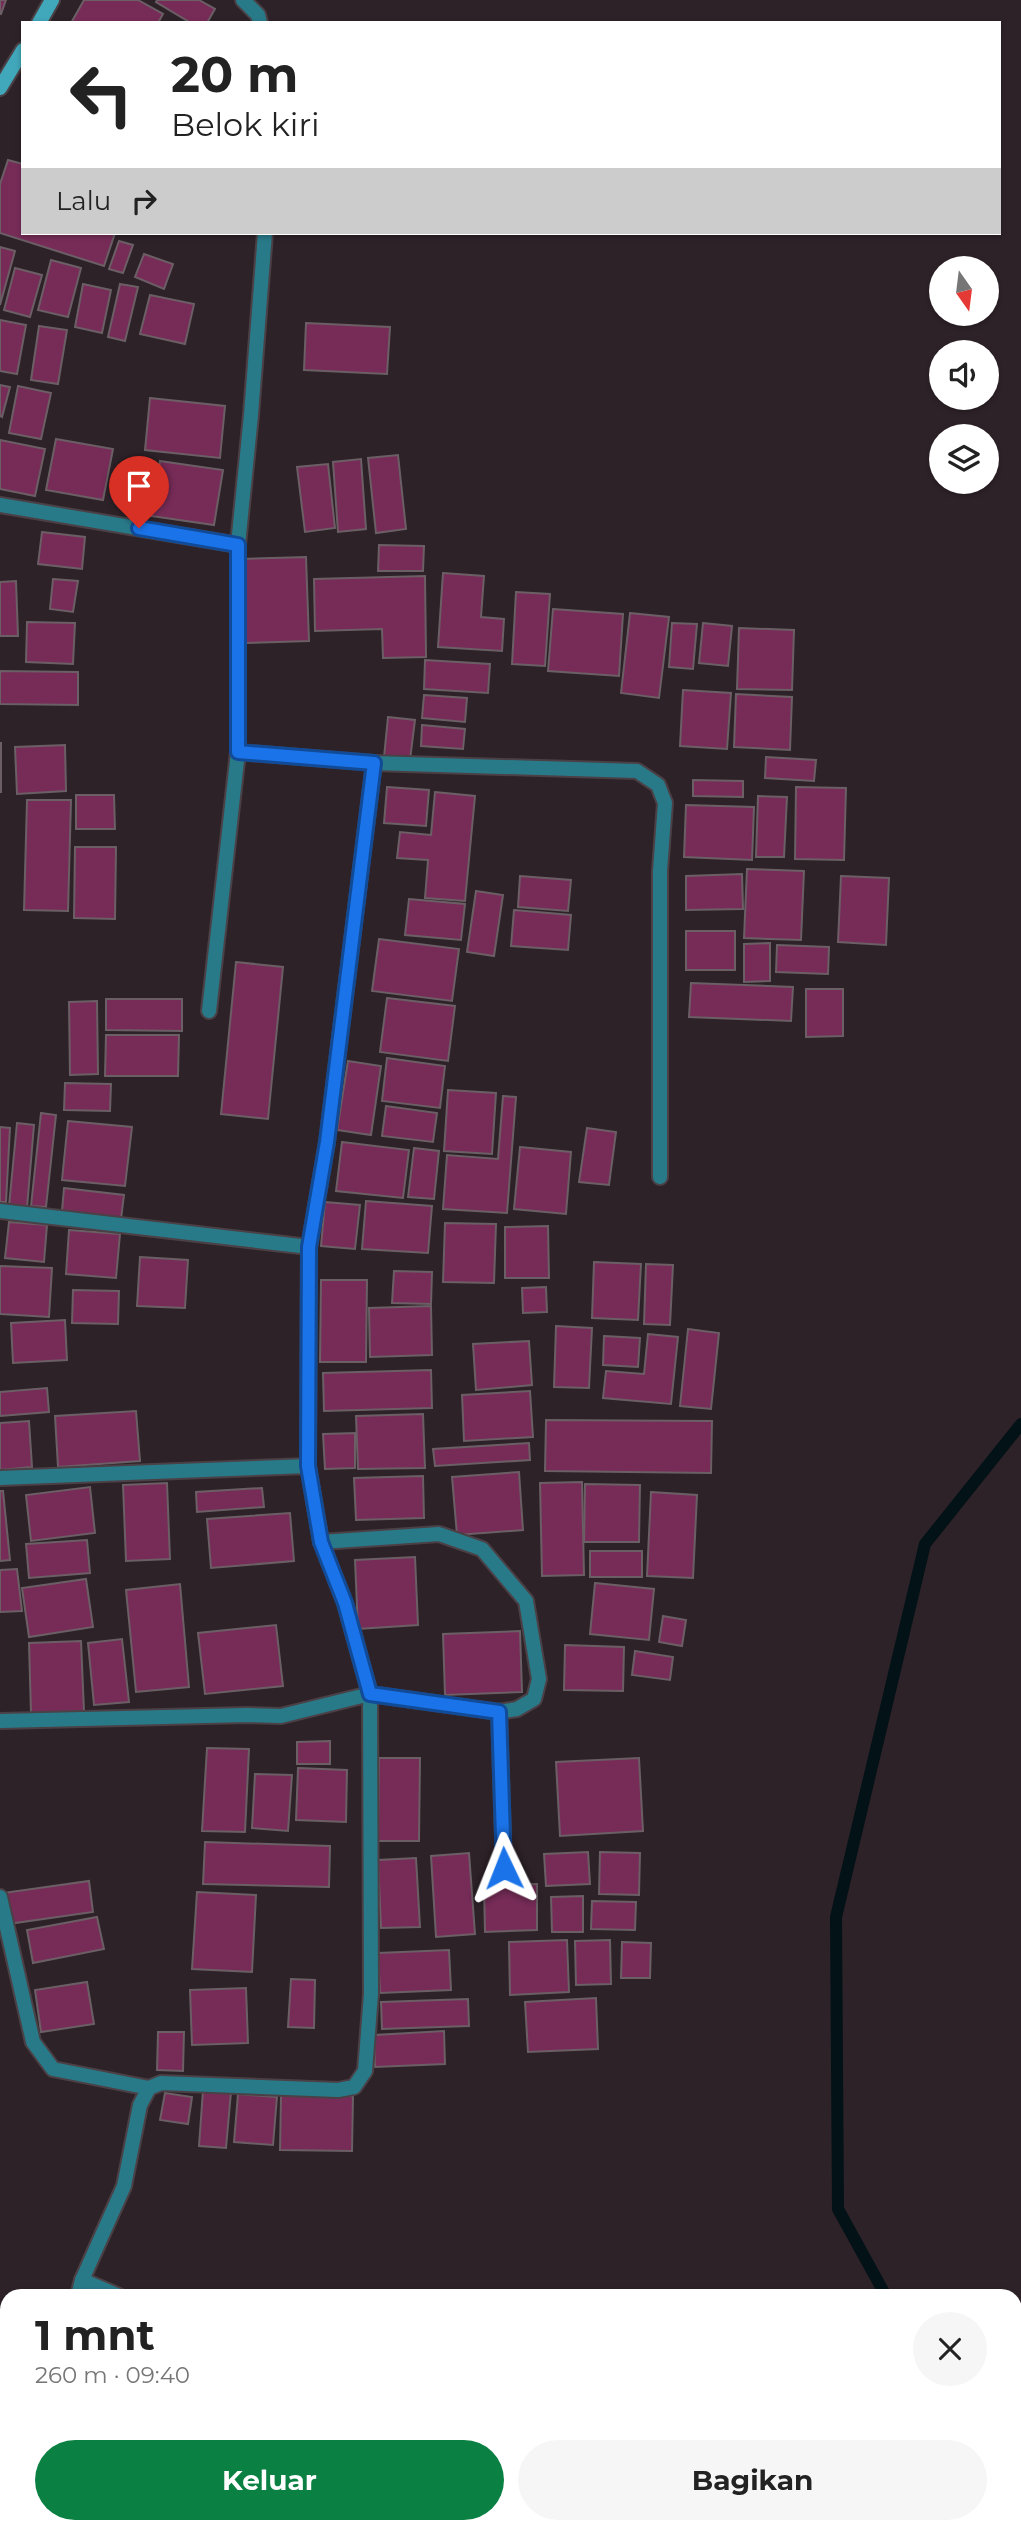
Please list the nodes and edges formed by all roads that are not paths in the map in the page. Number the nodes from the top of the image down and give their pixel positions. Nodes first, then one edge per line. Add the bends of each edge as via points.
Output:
1 (52, 0) edge
2 (243, 0) edge
3 (40, 21) edge
4 (260, 21) edge
5 (21, 53) edge
6 (0, 88) edge
7 (265, 235) edge
8 (0, 505) edge
9 (238, 545) junction
10 (238, 752) junction
11 (374, 763) junction
12 (209, 1011) dead end
13 (660, 1177) dead end
14 (0, 1211) edge
15 (309, 1247) junction
16 (308, 1466) junction
17 (0, 1478) edge
18 (321, 1542) junction
19 (370, 1694) junction
20 (499, 1712) junction
21 (0, 1721) edge
22 (504, 1868) dead end
23 (0, 1897) edge
24 (149, 2088) junction
25 (82, 2280) junction
26 (80, 2289) edge
27 (103, 2289) edge

1 - 3 main road
2 - 4 street
5 - 6 main road
7 - 9 street
8 - 9 street
9 - 10 street
10 - 11 street
10 - 12 street
11 - 13 street via 638,771 658,785 666,803 660,871
11 - 15 street via 327,1142
14 - 15 street
15 - 16 street
16 - 17 street
16 - 18 street
18 - 19 street via 345,1603
18 - 20 street via 439,1534 482,1549 526,1601 539,1679 534,1699
19 - 20 street
19 - 21 street via 281,1716
19 - 24 street via 371,1994 365,2071 354,2087 338,2090 161,2083
20 - 22 street
23 - 24 street via 33,2042 53,2069
24 - 25 street via 140,2105 124,2186
25 - 26 street
25 - 27 street

